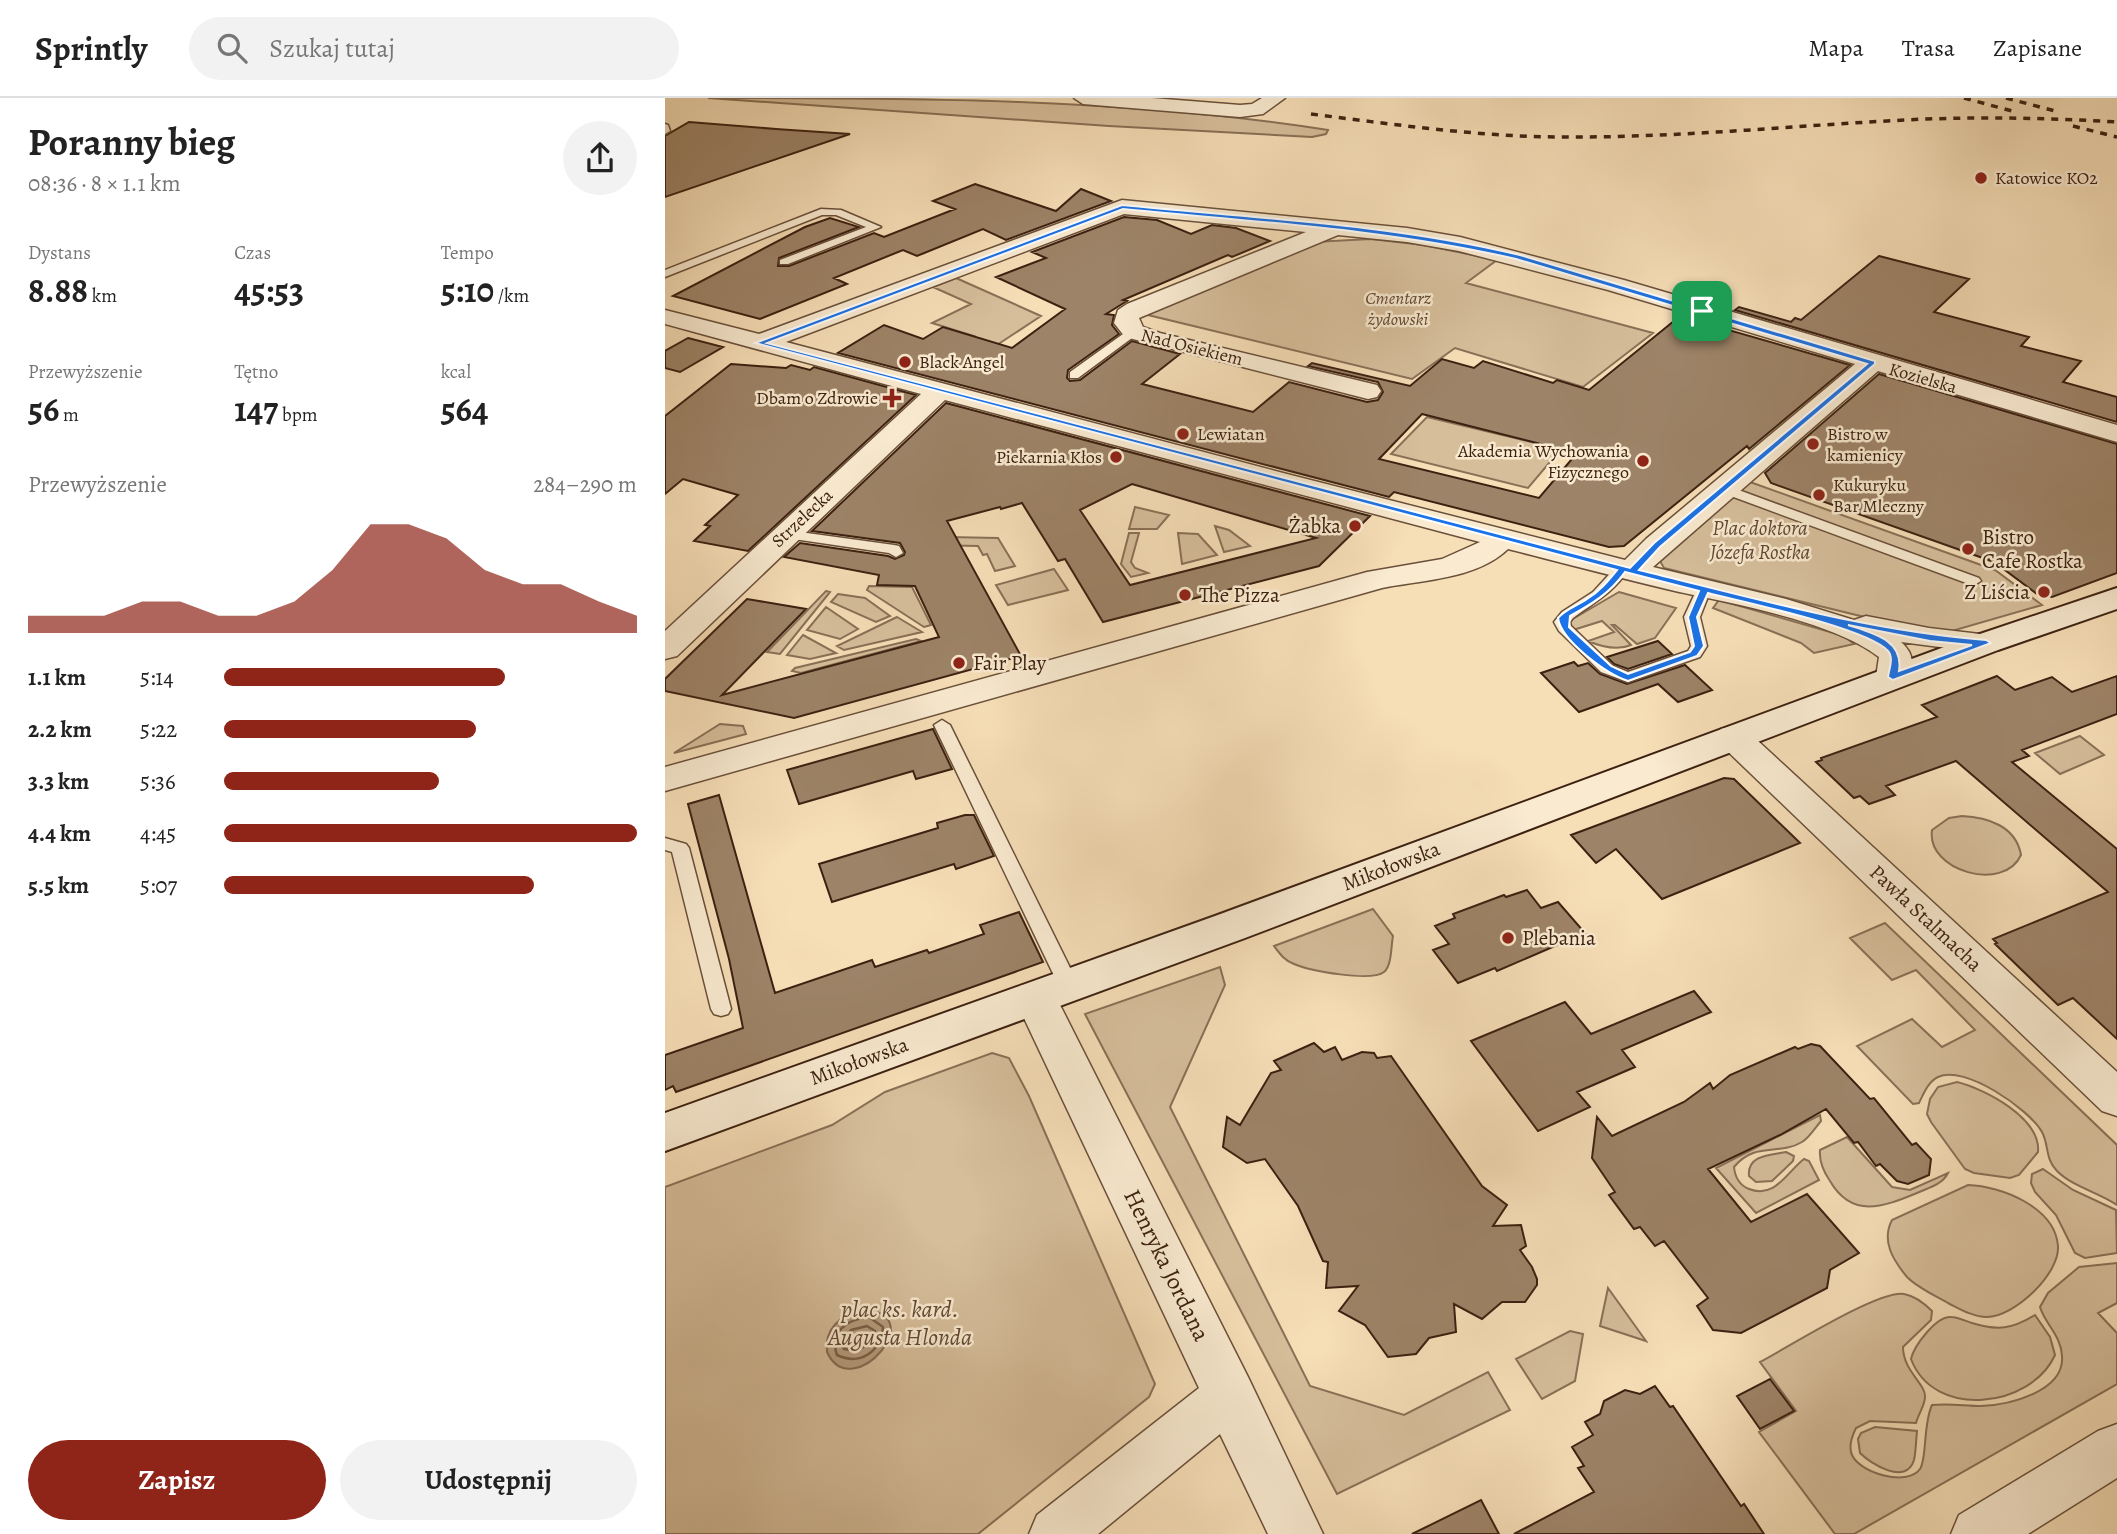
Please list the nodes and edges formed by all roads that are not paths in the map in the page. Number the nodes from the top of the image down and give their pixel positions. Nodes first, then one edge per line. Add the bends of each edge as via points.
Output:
1 (1083, 98) edge
2 (1276, 98) edge
3 (1334, 228) junction
4 (784, 262) dead end
5 (665, 274) edge
6 (668, 319) edge
7 (1134, 332) junction
8 (759, 343) junction
9 (1872, 363) junction
10 (1074, 375) dead end
11 (940, 389) junction
12 (1368, 391) dead end
13 (2117, 434) edge
14 (1725, 489) junction
15 (785, 534) junction
16 (1502, 538) junction
17 (896, 553) dead end
18 (1627, 570) junction
19 (1974, 581) dead end
20 (1704, 589) junction
21 (2117, 598) edge
22 (1796, 612) junction
23 (1986, 643) junction
24 (665, 649) edge
25 (1893, 677) junction
26 (942, 725) dead end
27 (1733, 737) junction
28 (665, 779) edge
29 (665, 844) edge
30 (1052, 992) junction
31 (721, 1009) dead end
32 (2117, 1099) edge
33 (665, 1132) edge
34 (1230, 1394) junction
35 (2117, 1449) edge
36 (1056, 1534) edge
37 (1296, 1534) edge
38 (1978, 1534) edge

1 - 2 street via 1240,111 1256,110
3 - 7 street, Nad Osiekiem via 1136,309 1125,319
3 - 8 street, Kozielska via 1122,207
3 - 9 street, Kozielska via 1460,244 1518,257
4 - 5 lane via 876,227 837,212 821,212
6 - 8 street
7 - 10 lane
7 - 12 street, Nad Osiekiem
8 - 11 street
9 - 13 street, Kozielska
9 - 14 street
11 - 15 street, Strzelecka
11 - 16 street
14 - 18 street
14 - 19 lane
15 - 17 lane via 891,547
15 - 24 street, Strzelecka
16 - 18 street
16 - 28 street via 1494,548 1472,559 1378,579
18 - 20 street
18 - 20 lane via 1562,622 1603,665 1621,676 1633,677 1694,654 1699,646 1692,617
20 - 22 street
21 - 23 main road, Mikołowska
22 - 23 street via 1930,638
22 - 25 street via 1871,636 1892,650 1896,659
23 - 25 main road, Mikołowska
25 - 27 main road, Mikołowska
26 - 30 lane
27 - 30 main road, Mikołowska
27 - 32 street, Pawła Stalmacha
29 - 31 lane via 680,848
30 - 33 main road, Mikołowska
30 - 34 street, Henryka Jordana
34 - 36 street
34 - 37 street, Henryka Jordana
35 - 38 street

